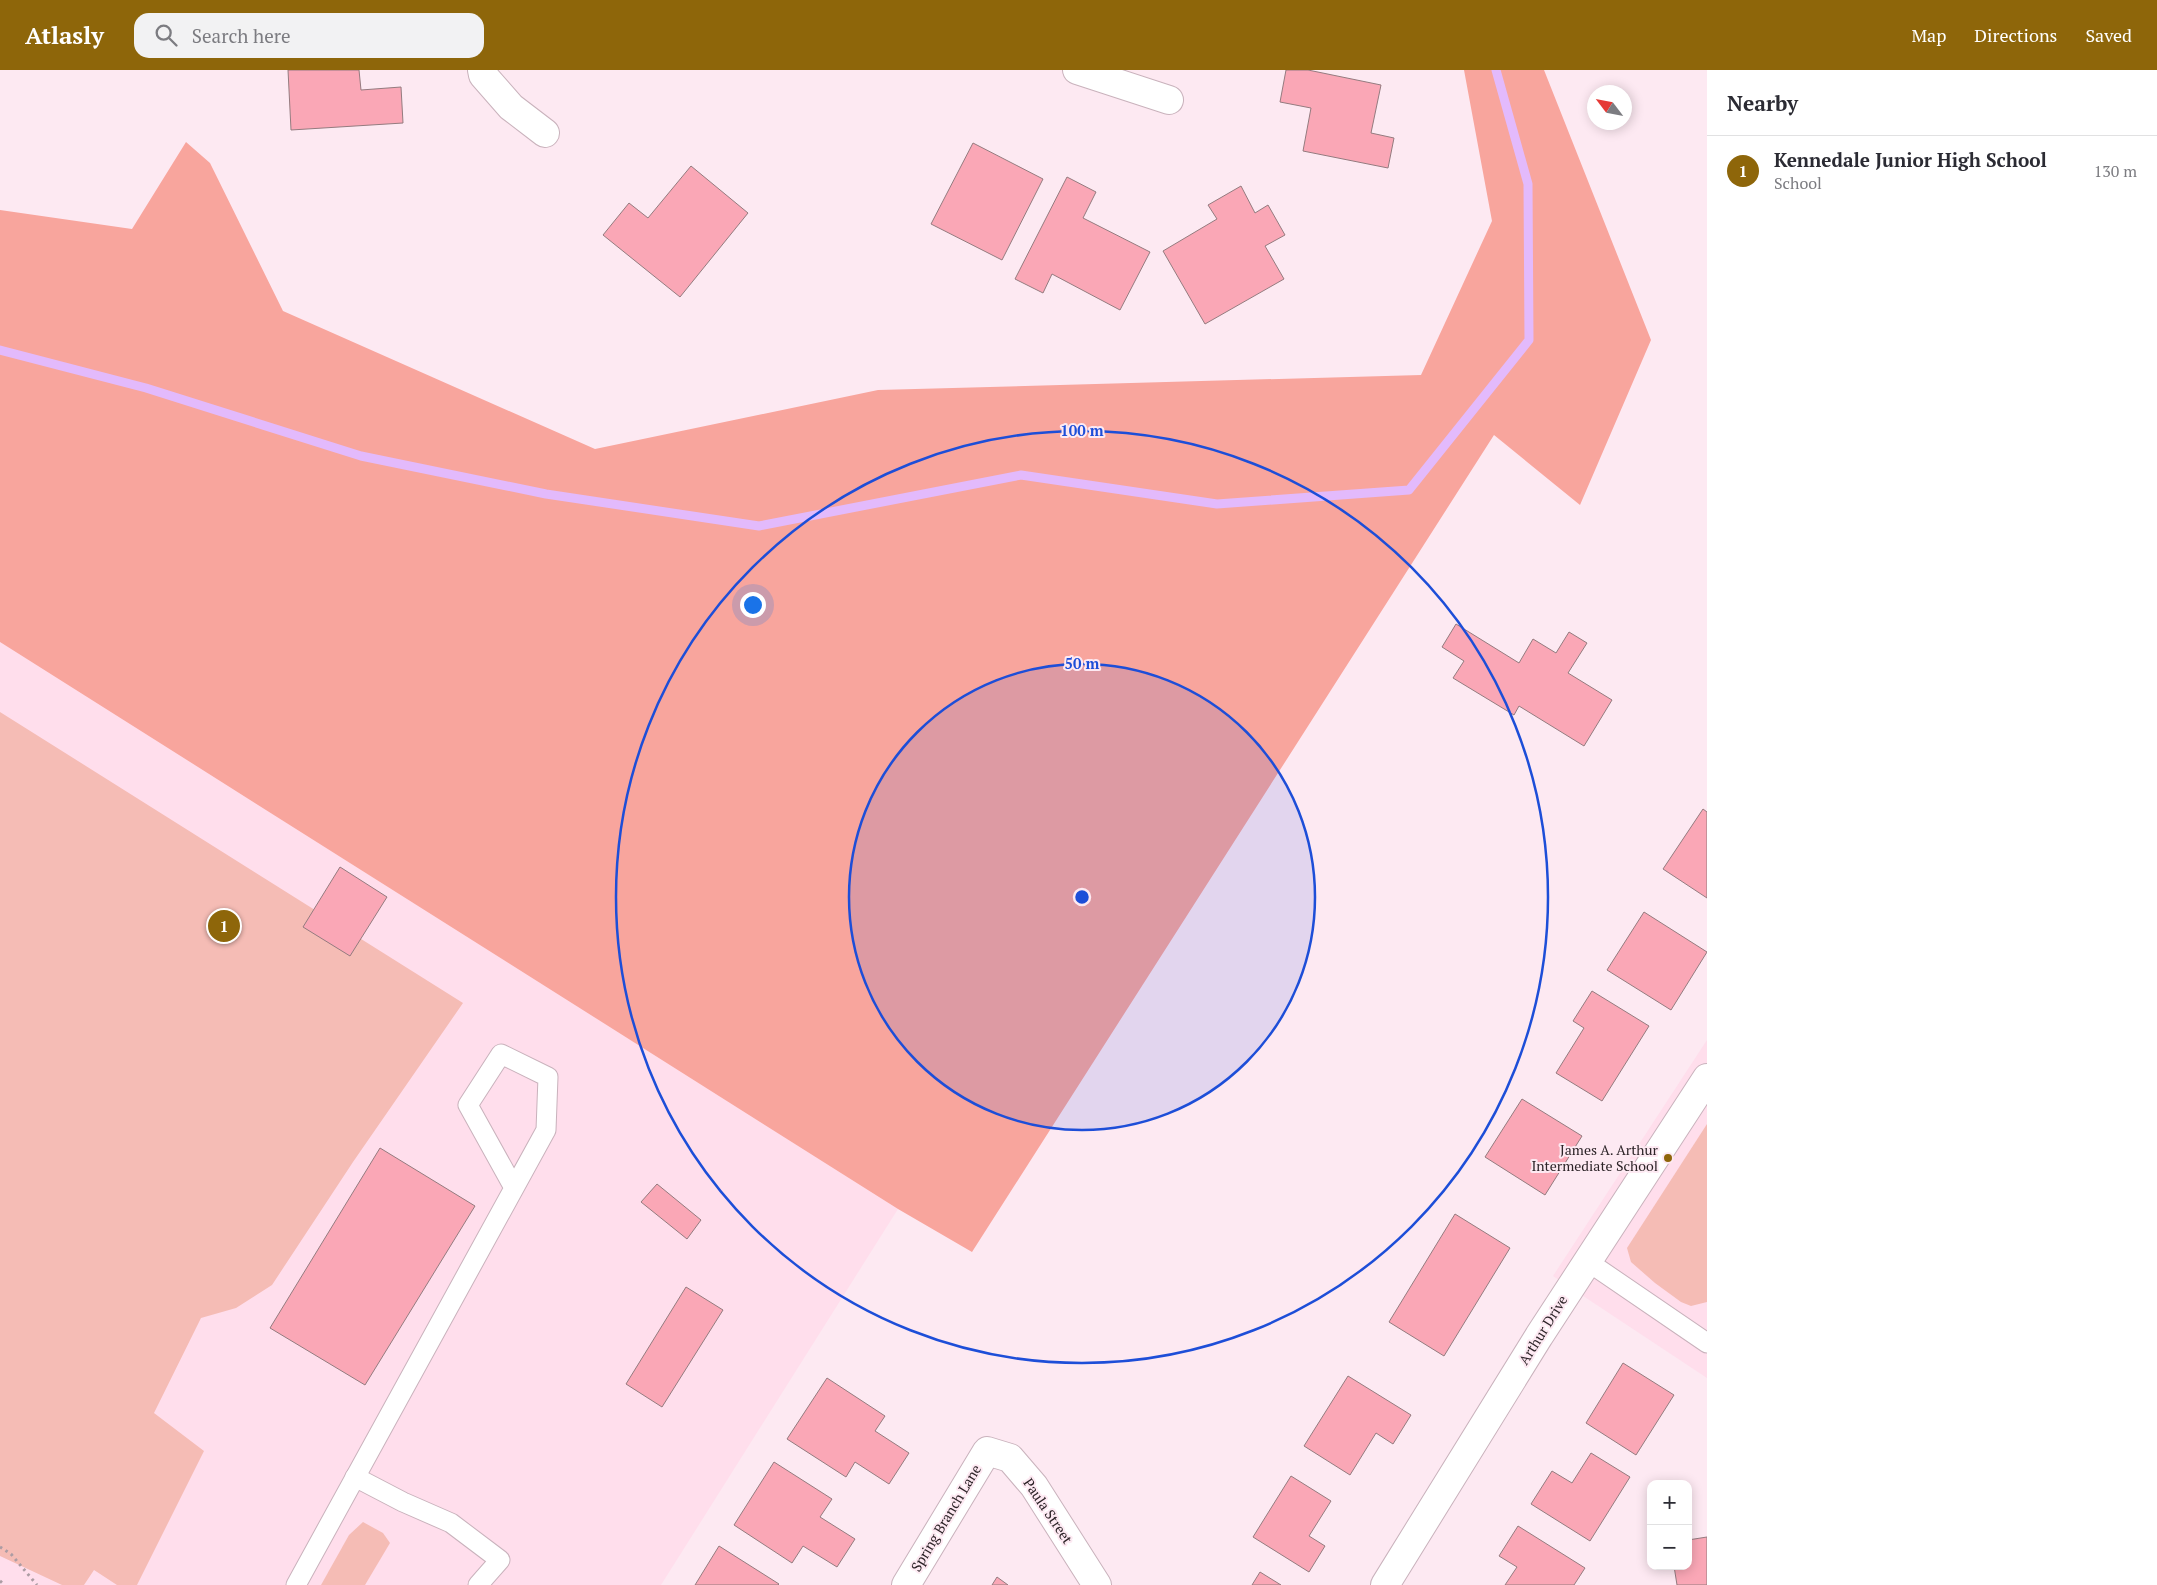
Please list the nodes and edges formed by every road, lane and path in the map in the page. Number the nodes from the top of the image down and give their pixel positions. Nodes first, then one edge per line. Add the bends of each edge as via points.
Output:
1 (482, 70) edge
2 (1078, 70) edge
3 (1170, 100) dead end
4 (545, 132) dead end
5 (1707, 1078) edge
6 (514, 1188) junction
7 (1587, 1261) junction
8 (1707, 1343) edge
9 (987, 1451) joint
10 (355, 1477) junction
11 (0, 1547) edge
12 (0, 1581) edge
13 (5, 1585) edge
14 (37, 1585) edge
15 (296, 1585) edge
16 (478, 1585) edge
17 (906, 1585) edge
18 (1097, 1585) edge
19 (1385, 1585) edge

1 - 4 street via 511,107
2 - 3 street
5 - 7 street, Arthur Drive
6 - 6 lane via 546,1130 548,1077 501,1054 468,1105
6 - 10 lane
7 - 8 lane
7 - 19 street, Arthur Drive
9 - 17 street, Spring Branch Lane
9 - 18 street, Paula Street via 1010,1458 1034,1486
10 - 15 lane
10 - 16 lane via 451,1523 500,1560
11 - 14 path via 11,1554
12 - 13 path

